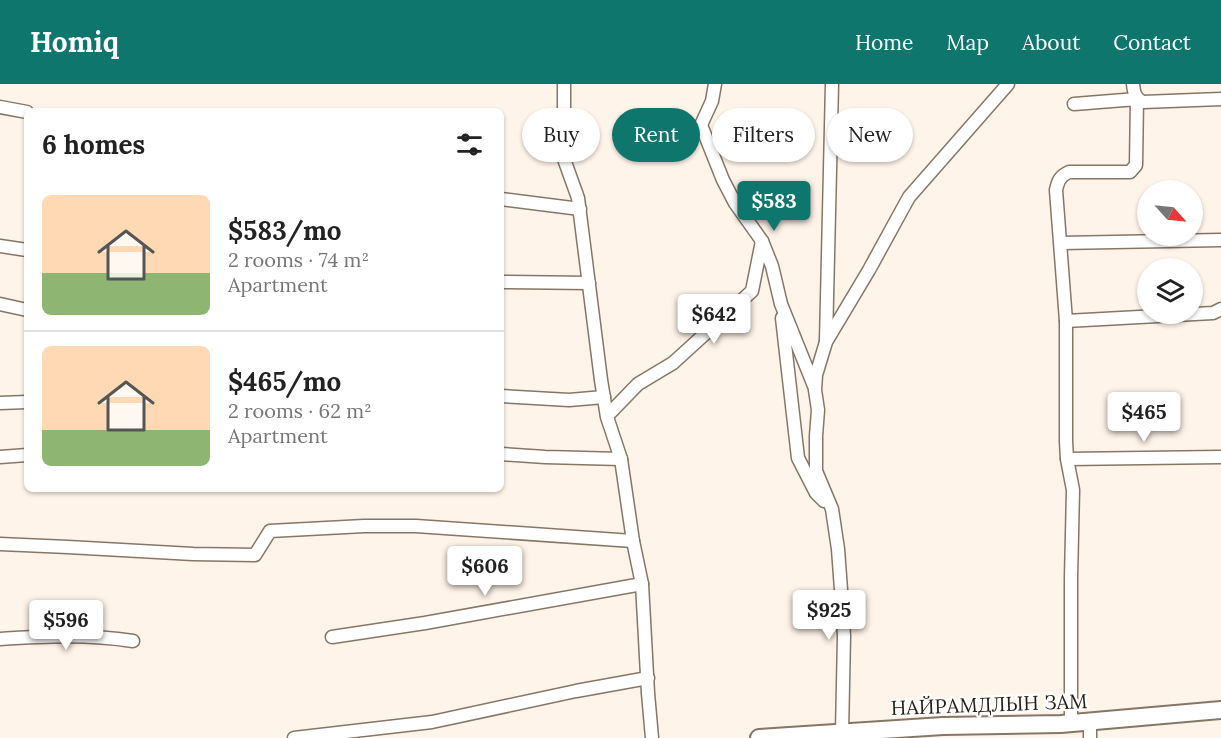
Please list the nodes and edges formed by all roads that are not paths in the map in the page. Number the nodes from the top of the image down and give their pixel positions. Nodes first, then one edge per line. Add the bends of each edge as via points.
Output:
1 (564, 84) edge
2 (715, 84) edge
3 (832, 84) edge
4 (1008, 84) edge
5 (1133, 84) edge
6 (1137, 99) junction
7 (1221, 99) edge
8 (1074, 104) dead end
9 (0, 107) edge
10 (24, 111) edge
11 (504, 199) edge
12 (580, 209) junction
13 (1221, 240) edge
14 (762, 241) junction
15 (1060, 243) junction
16 (0, 246) edge
17 (24, 250) edge
18 (504, 282) edge
19 (589, 283) junction
20 (0, 304) edge
21 (781, 304) junction
22 (24, 309) edge
23 (1221, 309) edge
24 (1066, 321) junction
25 (826, 342) junction
26 (815, 390) junction
27 (504, 396) edge
28 (604, 397) junction
29 (24, 402) edge
30 (0, 403) edge
31 (607, 416) junction
32 (24, 454) edge
33 (504, 454) edge
34 (0, 457) edge
35 (1221, 458) edge
36 (621, 459) junction
37 (1067, 459) junction
38 (832, 509) junction
39 (633, 541) junction
40 (0, 544) edge
41 (642, 584) junction
42 (332, 637) dead end
43 (0, 639) edge
44 (133, 641) dead end
45 (648, 678) junction
46 (1221, 710) edge
47 (1071, 723) junction
48 (1090, 730) edge
49 (842, 732) junction
50 (294, 738) edge
51 (652, 738) edge
52 (759, 738) edge

1 - 12 street via 564,159
2 - 14 street via 712,101 700,125 723,180
3 - 25 street
4 - 25 street via 909,197
5 - 6 street
6 - 7 street
6 - 8 street
6 - 15 street via 1136,165 1130,172 1069,172 1058,181
9 - 10 street
11 - 12 street
12 - 19 street
13 - 15 street
14 - 21 street
14 - 31 street via 752,291 673,363 638,384
15 - 24 street
16 - 17 street
18 - 19 street
19 - 28 street
20 - 22 street
21 - 26 street
21 - 38 street via 798,458 816,493
23 - 24 street via 1213,313
24 - 37 street
25 - 26 street
26 - 38 street via 816,471
27 - 28 street via 569,400
28 - 31 street
29 - 30 street
31 - 36 street
32 - 34 street
33 - 36 street
35 - 37 street
36 - 39 street
37 - 47 street via 1073,490
38 - 49 street via 844,636
39 - 40 street via 364,526 270,531 255,555
39 - 41 street
41 - 42 street
41 - 45 street
43 - 44 street via 95,636
45 - 50 street via 432,722
45 - 51 street
46 - 48 main road, НАЙРАМДЛЫН ЗАМ
47 - 48 main road, НАЙРАМДЛЫН ЗАМ
47 - 49 main road, НАЙРАМДЛЫН ЗАМ
49 - 52 main road, НАЙРАМДЛЫН ЗАМ

